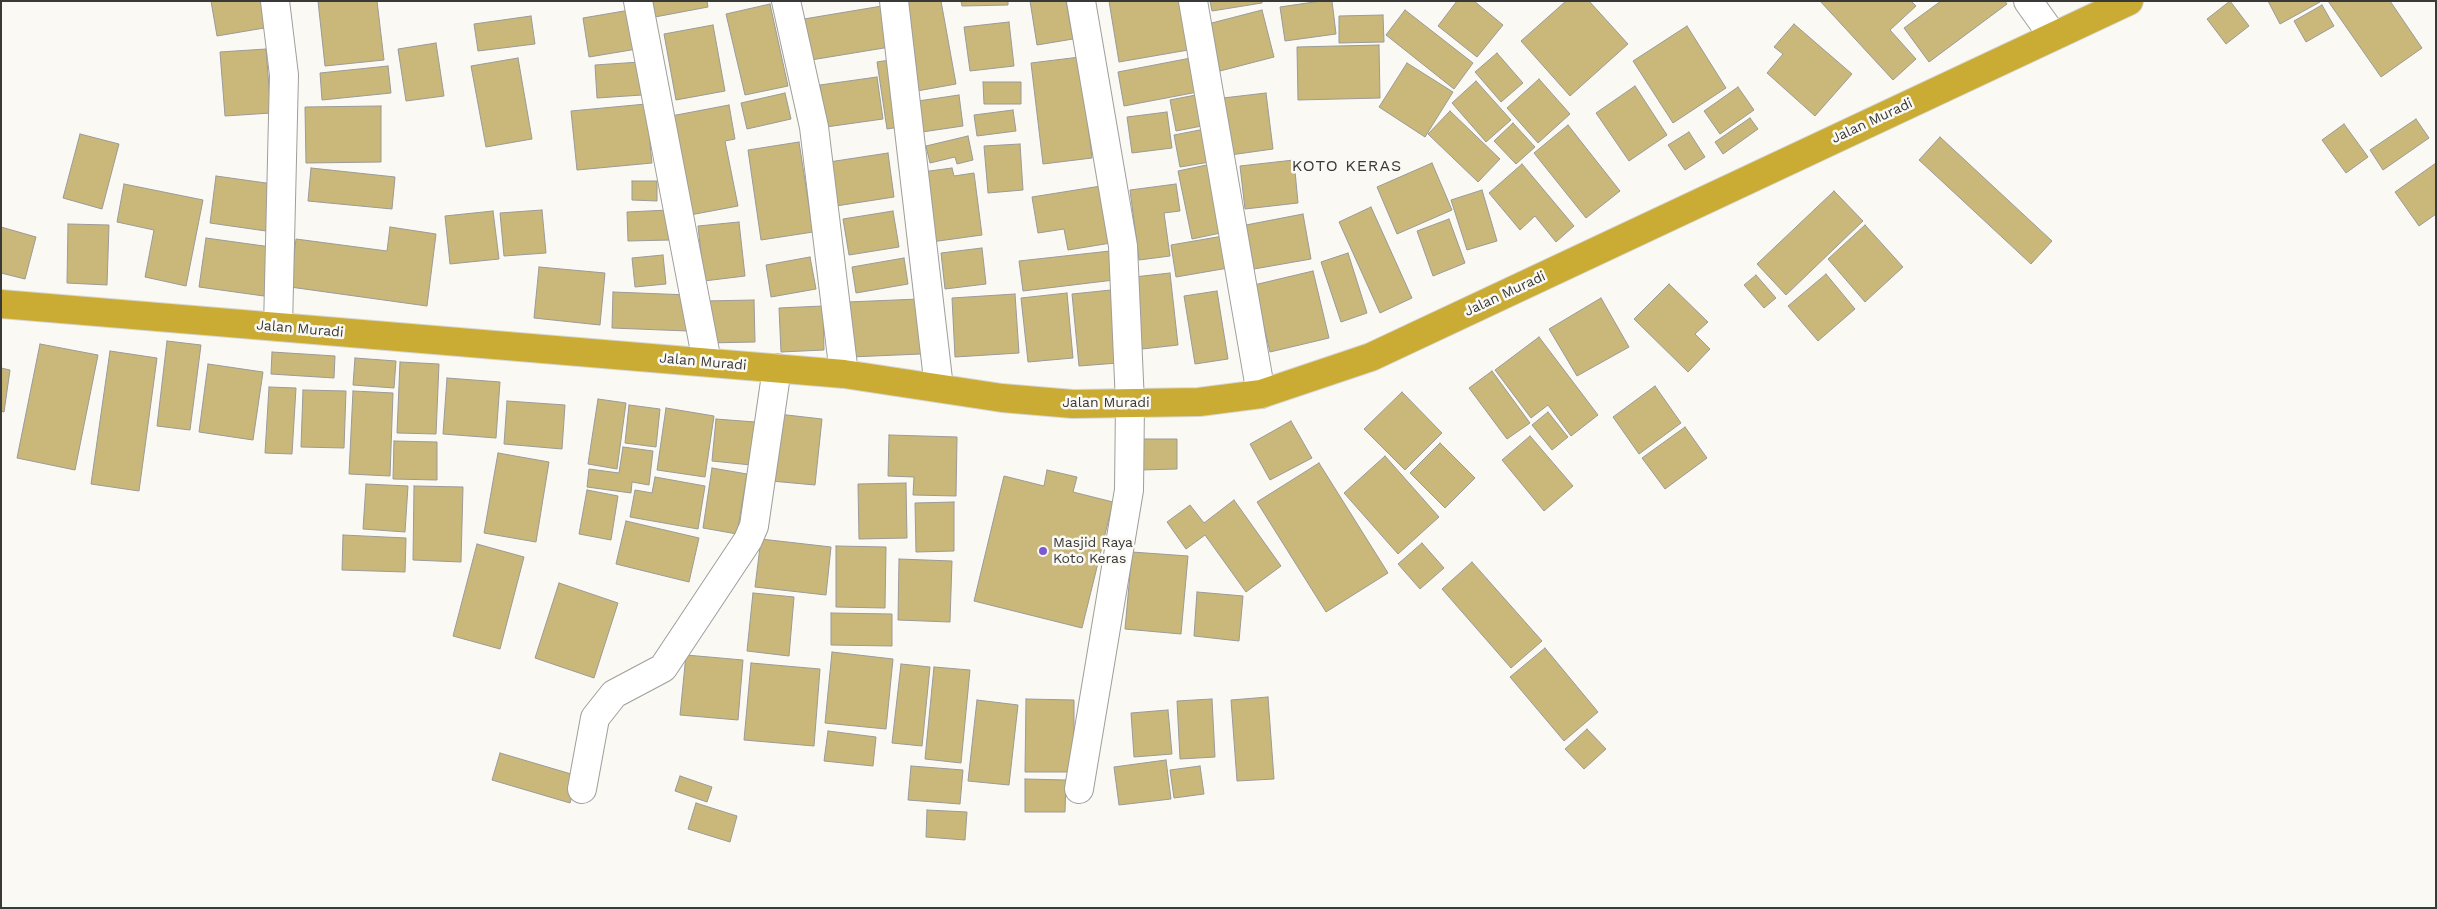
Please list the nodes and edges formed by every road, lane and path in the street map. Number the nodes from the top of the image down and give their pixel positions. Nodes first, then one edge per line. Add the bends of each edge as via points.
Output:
1 (275, 1) edge
2 (638, 1) edge
3 (786, 1) edge
4 (894, 1) edge
5 (1081, 1) edge
6 (1193, 1) edge
7 (2028, 1) edge
8 (2130, 1) edge
9 (2053, 36) junction
10 (1, 304) edge
11 (278, 327) junction
12 (707, 362) junction
13 (777, 368) junction
14 (844, 374) junction
15 (940, 388) junction
16 (1260, 394) junction
17 (1130, 403) junction
18 (582, 789) dead end
19 (1079, 789) dead end

1 - 11 street via 284,75
2 - 12 street
3 - 14 street via 814,127
4 - 15 street
5 - 17 street via 1123,246
6 - 16 street
7 - 9 street
8 - 9 highway, Jalan Muradi
9 - 16 highway, Jalan Muradi via 1370,357
10 - 11 highway, Jalan Muradi
11 - 12 highway, Jalan Muradi
12 - 13 highway, Jalan Muradi
13 - 14 highway, Jalan Muradi
13 - 18 street via 754,526 748,540 663,668 614,694 596,718
14 - 15 highway, Jalan Muradi
15 - 17 highway, Jalan Muradi via 1002,398 1073,404
16 - 17 highway, Jalan Muradi via 1199,402
17 - 19 street via 1129,490

